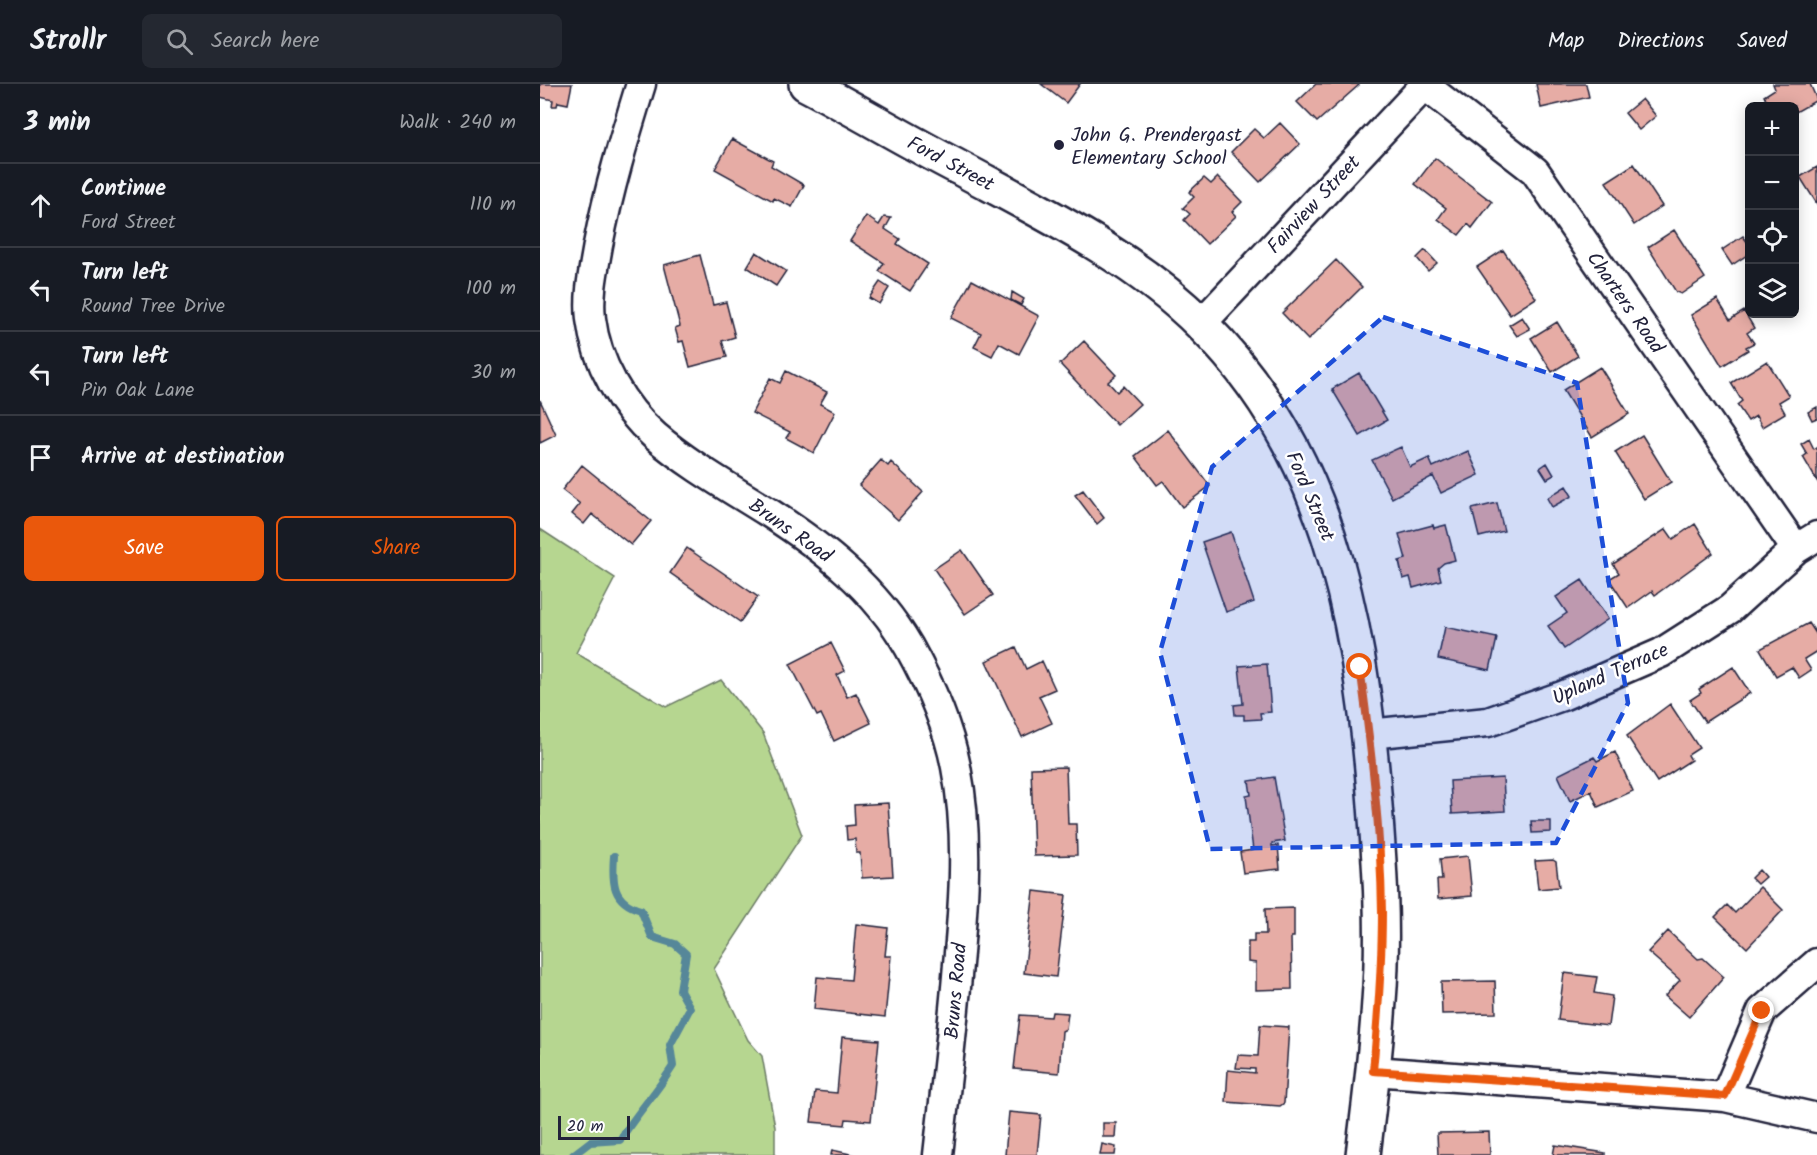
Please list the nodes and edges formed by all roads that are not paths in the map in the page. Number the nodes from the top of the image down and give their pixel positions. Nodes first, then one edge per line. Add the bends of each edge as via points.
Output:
1 (641, 84) edge
2 (809, 85) edge
3 (1425, 85) edge
4 (1201, 324) junction
5 (1806, 542) edge
6 (1369, 734) junction
7 (1817, 963) edge
8 (1373, 1071) junction
9 (1725, 1096) junction
10 (1817, 1118) edge
11 (938, 1155) edge
12 (1363, 1155) edge

1 - 11 street, Bruns Road via 610,184 591,281 591,317 597,346 612,382 654,435 817,543 875,597 909,647 927,684 956,765 964,830 962,923
2 - 4 street, Ford Street via 1055,218 1150,281
3 - 4 street, Fairview Street
3 - 5 street, Charters Road via 1535,171
4 - 6 street, Ford Street via 1277,422 1306,476 1330,535 1343,584
5 - 6 street, Upland Terrace via 1730,609 1662,653 1562,696 1488,722
6 - 8 street, Ford Street via 1382,912
7 - 9 street via 1762,1011
8 - 9 street
8 - 12 street, Ford Street
9 - 10 street

